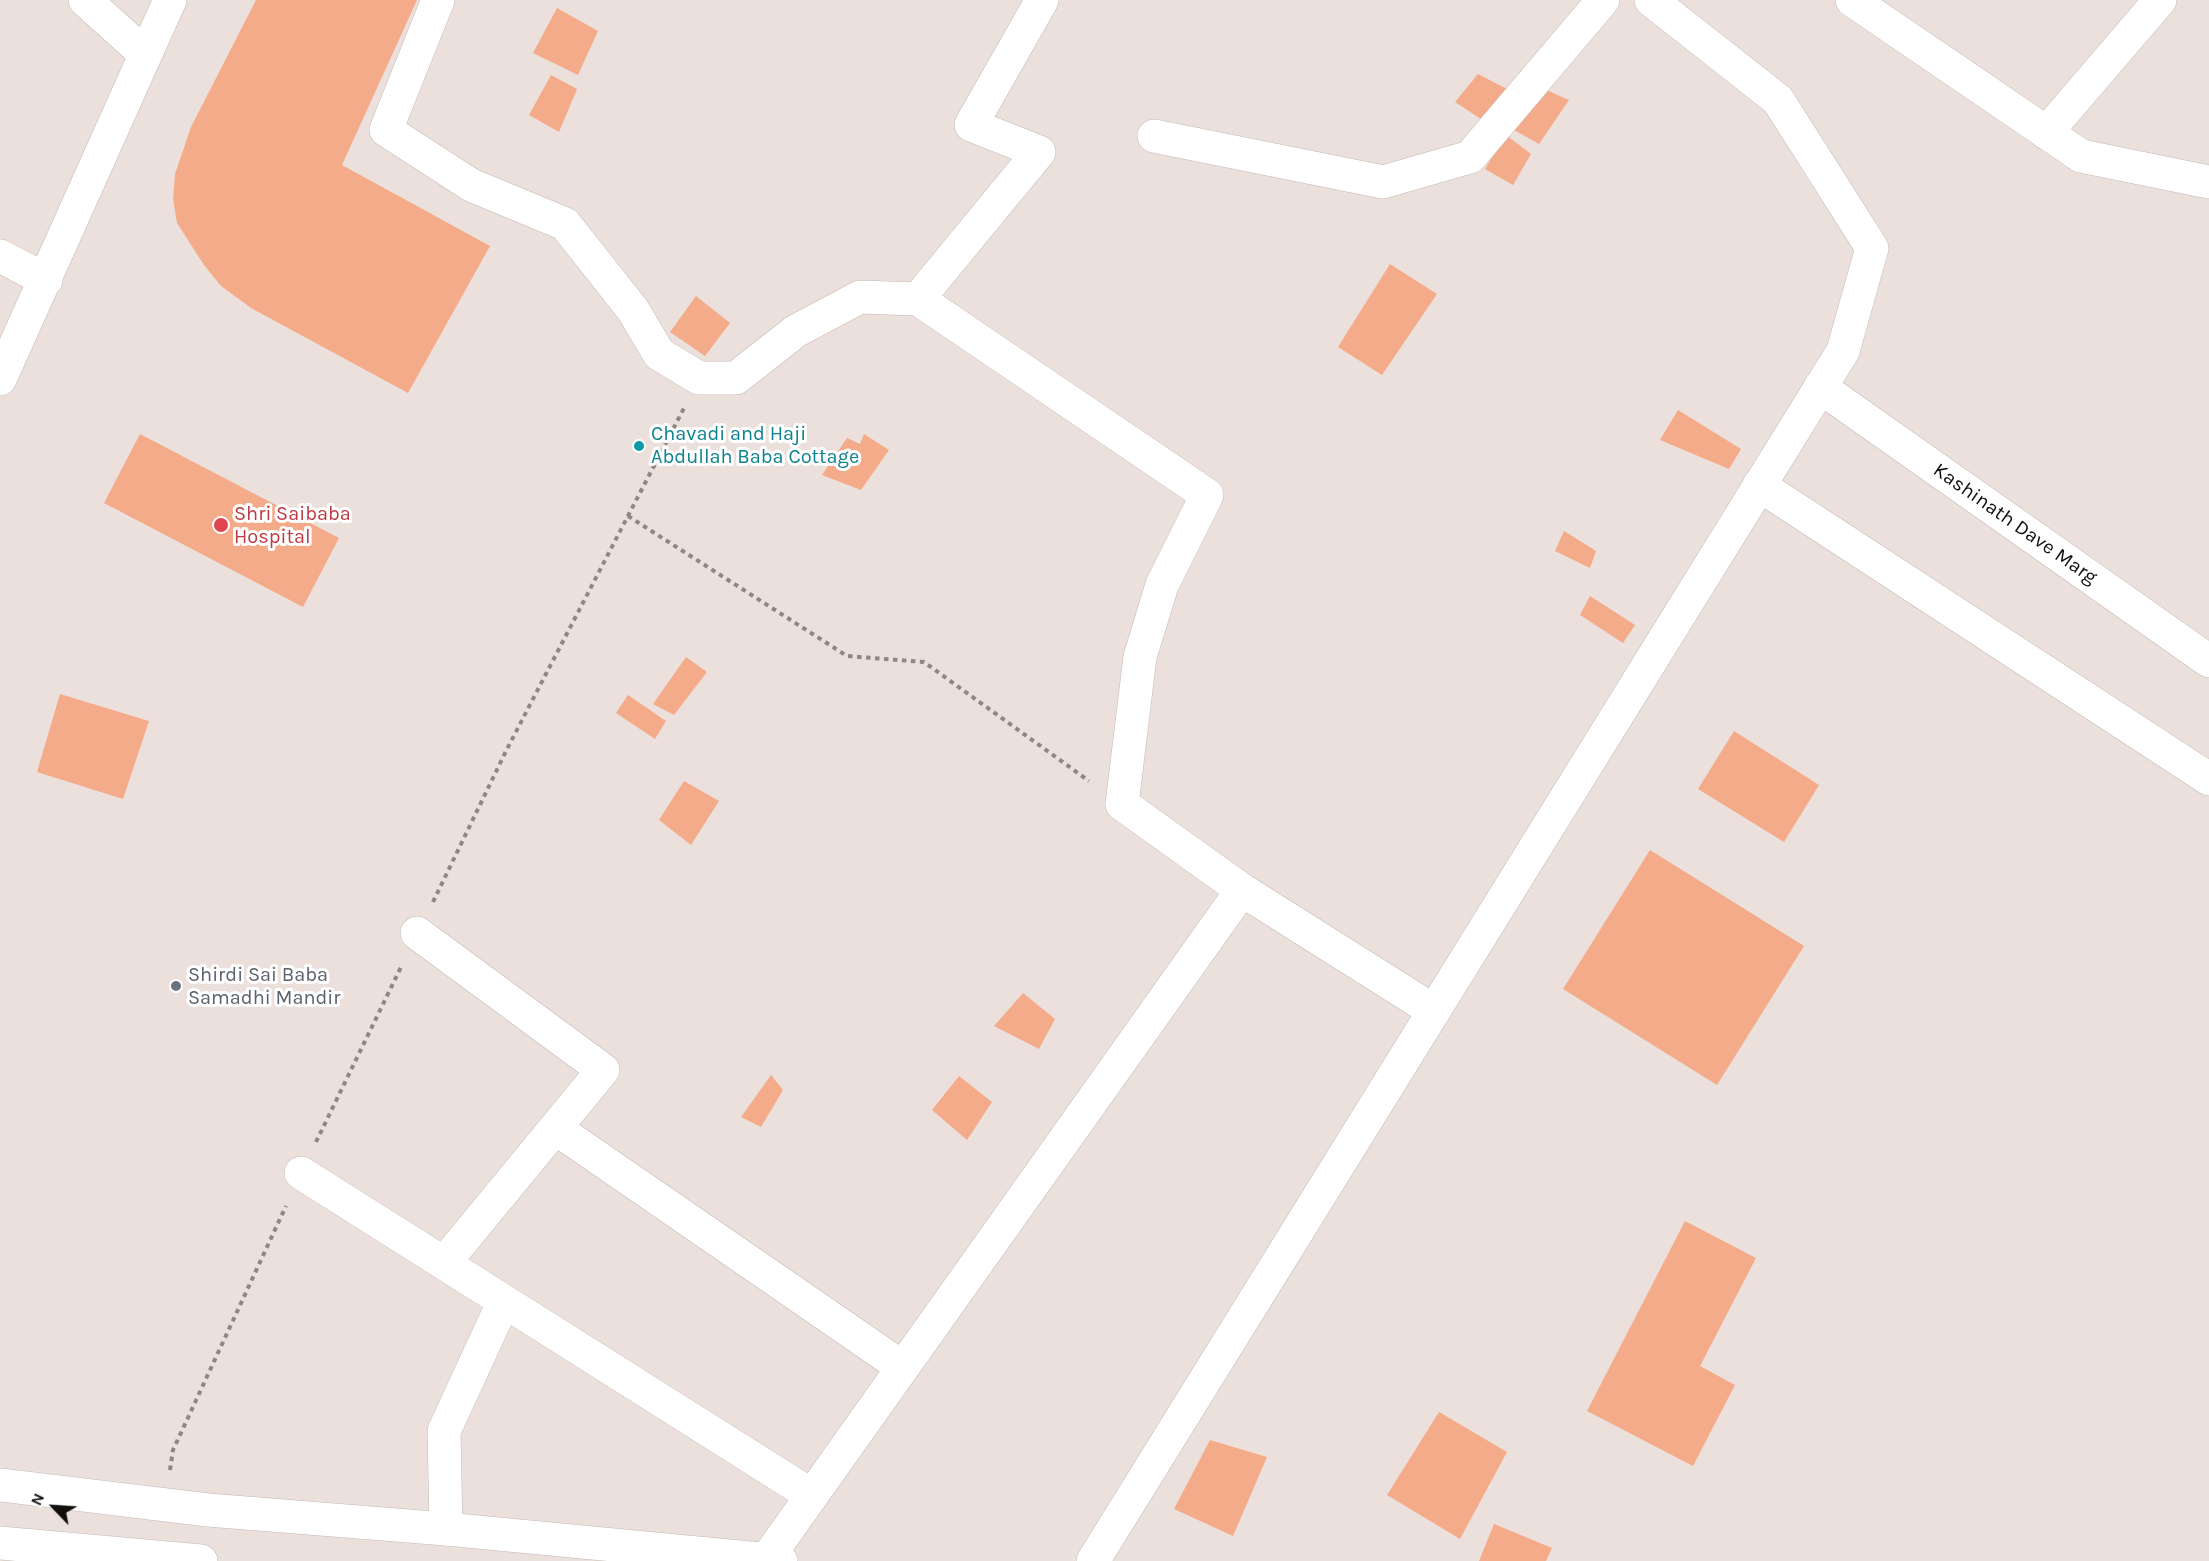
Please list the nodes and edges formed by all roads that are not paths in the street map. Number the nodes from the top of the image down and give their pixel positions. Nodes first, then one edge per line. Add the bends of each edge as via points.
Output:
1 (85, 0) edge
2 (170, 0) edge
3 (438, 0) edge
4 (1042, 0) edge
5 (1603, 0) edge
6 (1651, 0) edge
7 (1852, 0) edge
8 (2160, 0) edge
9 (145, 54) junction
10 (2046, 133) junction
11 (1154, 136) dead end
12 (2209, 182) edge
13 (0, 256) edge
14 (46, 280) junction
15 (918, 299) junction
16 (0, 379) edge
17 (1820, 387) junction
18 (1759, 485) junction
19 (2209, 661) edge
20 (2209, 779) edge
21 (1242, 890) junction
22 (417, 933) dead end
23 (1434, 1011) junction
24 (555, 1128) junction
25 (301, 1173) dead end
26 (444, 1263) junction
27 (504, 1301) junction
28 (902, 1367) junction
29 (0, 1485) edge
30 (811, 1495) junction
31 (446, 1529) junction
32 (0, 1544) edge
33 (625, 1554) edge
34 (773, 1560) edge
35 (201, 1561) edge
36 (1093, 1561) edge

1 - 9 main road
2 - 9 main road
3 - 15 main road via 386,130 471,185 565,224 633,310 659,354 699,378 736,378 796,331 860,297
4 - 15 main road via 971,126 1039,152
5 - 11 main road via 1470,157 1383,182
6 - 17 main road via 1778,100 1872,248 1843,351
7 - 10 main road
8 - 10 main road
9 - 14 main road
10 - 12 main road via 2081,156
13 - 14 main road
14 - 16 main road
15 - 21 main road via 1207,495 1162,585 1140,657 1122,804
17 - 18 main road
17 - 19 main road, Kashinath Dave Marg
18 - 20 main road
18 - 23 main road
21 - 23 main road
21 - 28 main road
22 - 24 main road via 603,1070
23 - 36 main road
24 - 26 main road
24 - 28 main road
25 - 26 main road
26 - 27 main road
27 - 30 main road
27 - 31 main road via 444,1431
28 - 30 main road
29 - 31 main road via 208,1510
30 - 34 main road
31 - 33 main road
32 - 35 main road
33 - 34 main road

